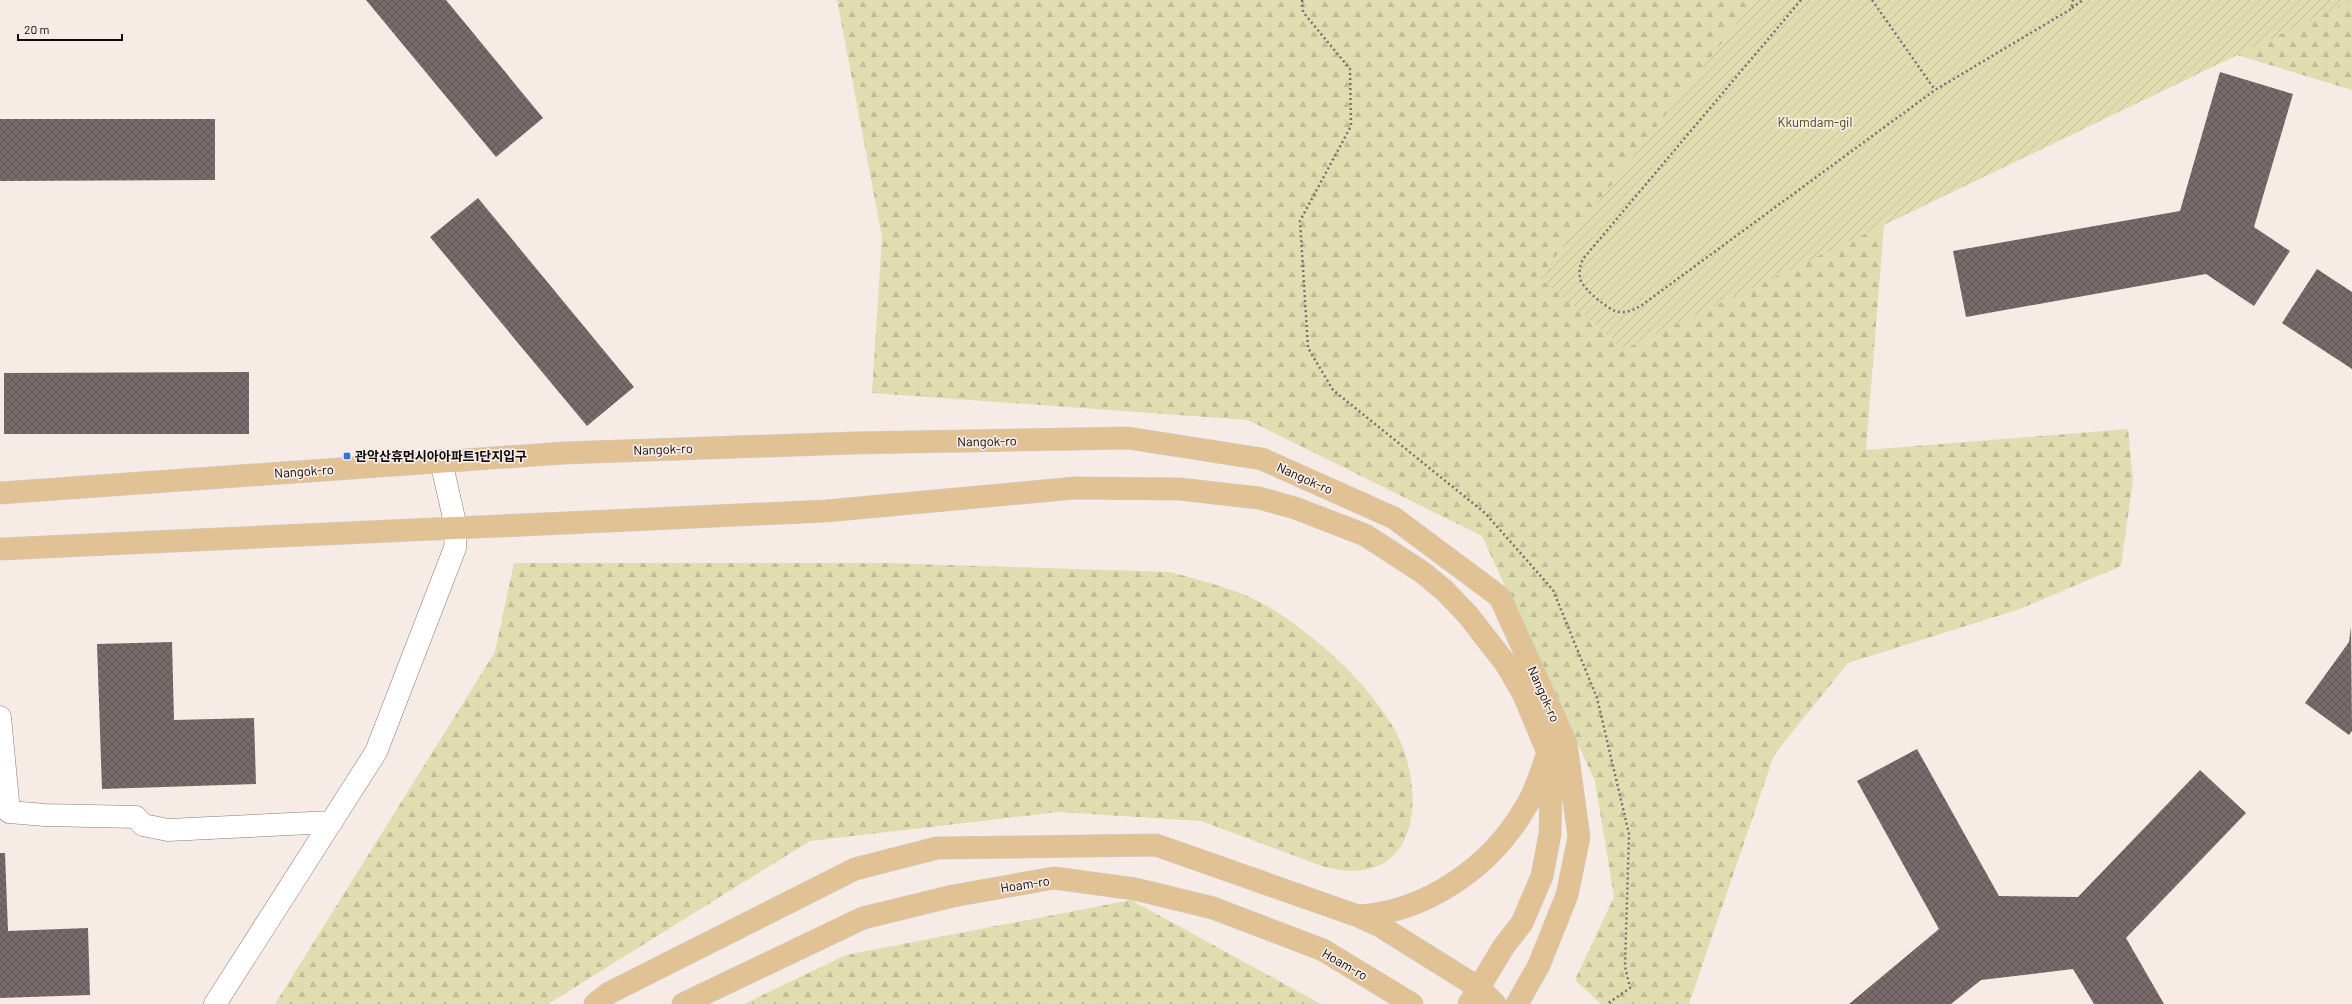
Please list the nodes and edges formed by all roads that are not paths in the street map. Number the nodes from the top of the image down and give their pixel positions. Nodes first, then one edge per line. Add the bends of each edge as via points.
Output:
1 (441, 461) junction
2 (0, 493) edge
3 (456, 527) junction
4 (0, 549) edge
5 (0, 717) edge
6 (1548, 753) junction
7 (332, 822) junction
8 (1358, 916) junction
9 (1474, 996) edge
10 (215, 1004) edge
11 (595, 1004) edge
12 (683, 1004) edge
13 (1412, 1004) edge
14 (1495, 1004) edge
15 (1517, 1004) edge

1 - 2 main road, Nangok-ro
1 - 3 lane
1 - 15 main road, Nangok-ro via 572,452 846,443 1128,438 1262,459 1394,518 1500,597 1566,743 1579,837 1567,895 1539,965
3 - 4 main road, Nangok-ro
3 - 6 main road, Nangok-ro via 826,511 1075,488 1179,488 1259,498 1333,521 1365,535 1422,572 1444,590 1468,615 1506,664 1524,695
3 - 7 lane via 455,548 376,752
5 - 7 lane via 9,812 136,817 143,825 168,830
6 - 8 main road via 1533,795 1525,809 1497,845 1475,867 1440,893 1380,915
6 - 9 main road, Nangok-ro via 1551,790 1550,834 1542,876 1522,923 1504,946
7 - 10 lane
8 - 9 main road via 1380,926
8 - 11 main road via 1156,845 938,848 855,869 609,993
9 - 14 main road
12 - 13 main road, Hoam-ro via 863,918 953,896 1054,878 1136,888 1213,908 1323,950

